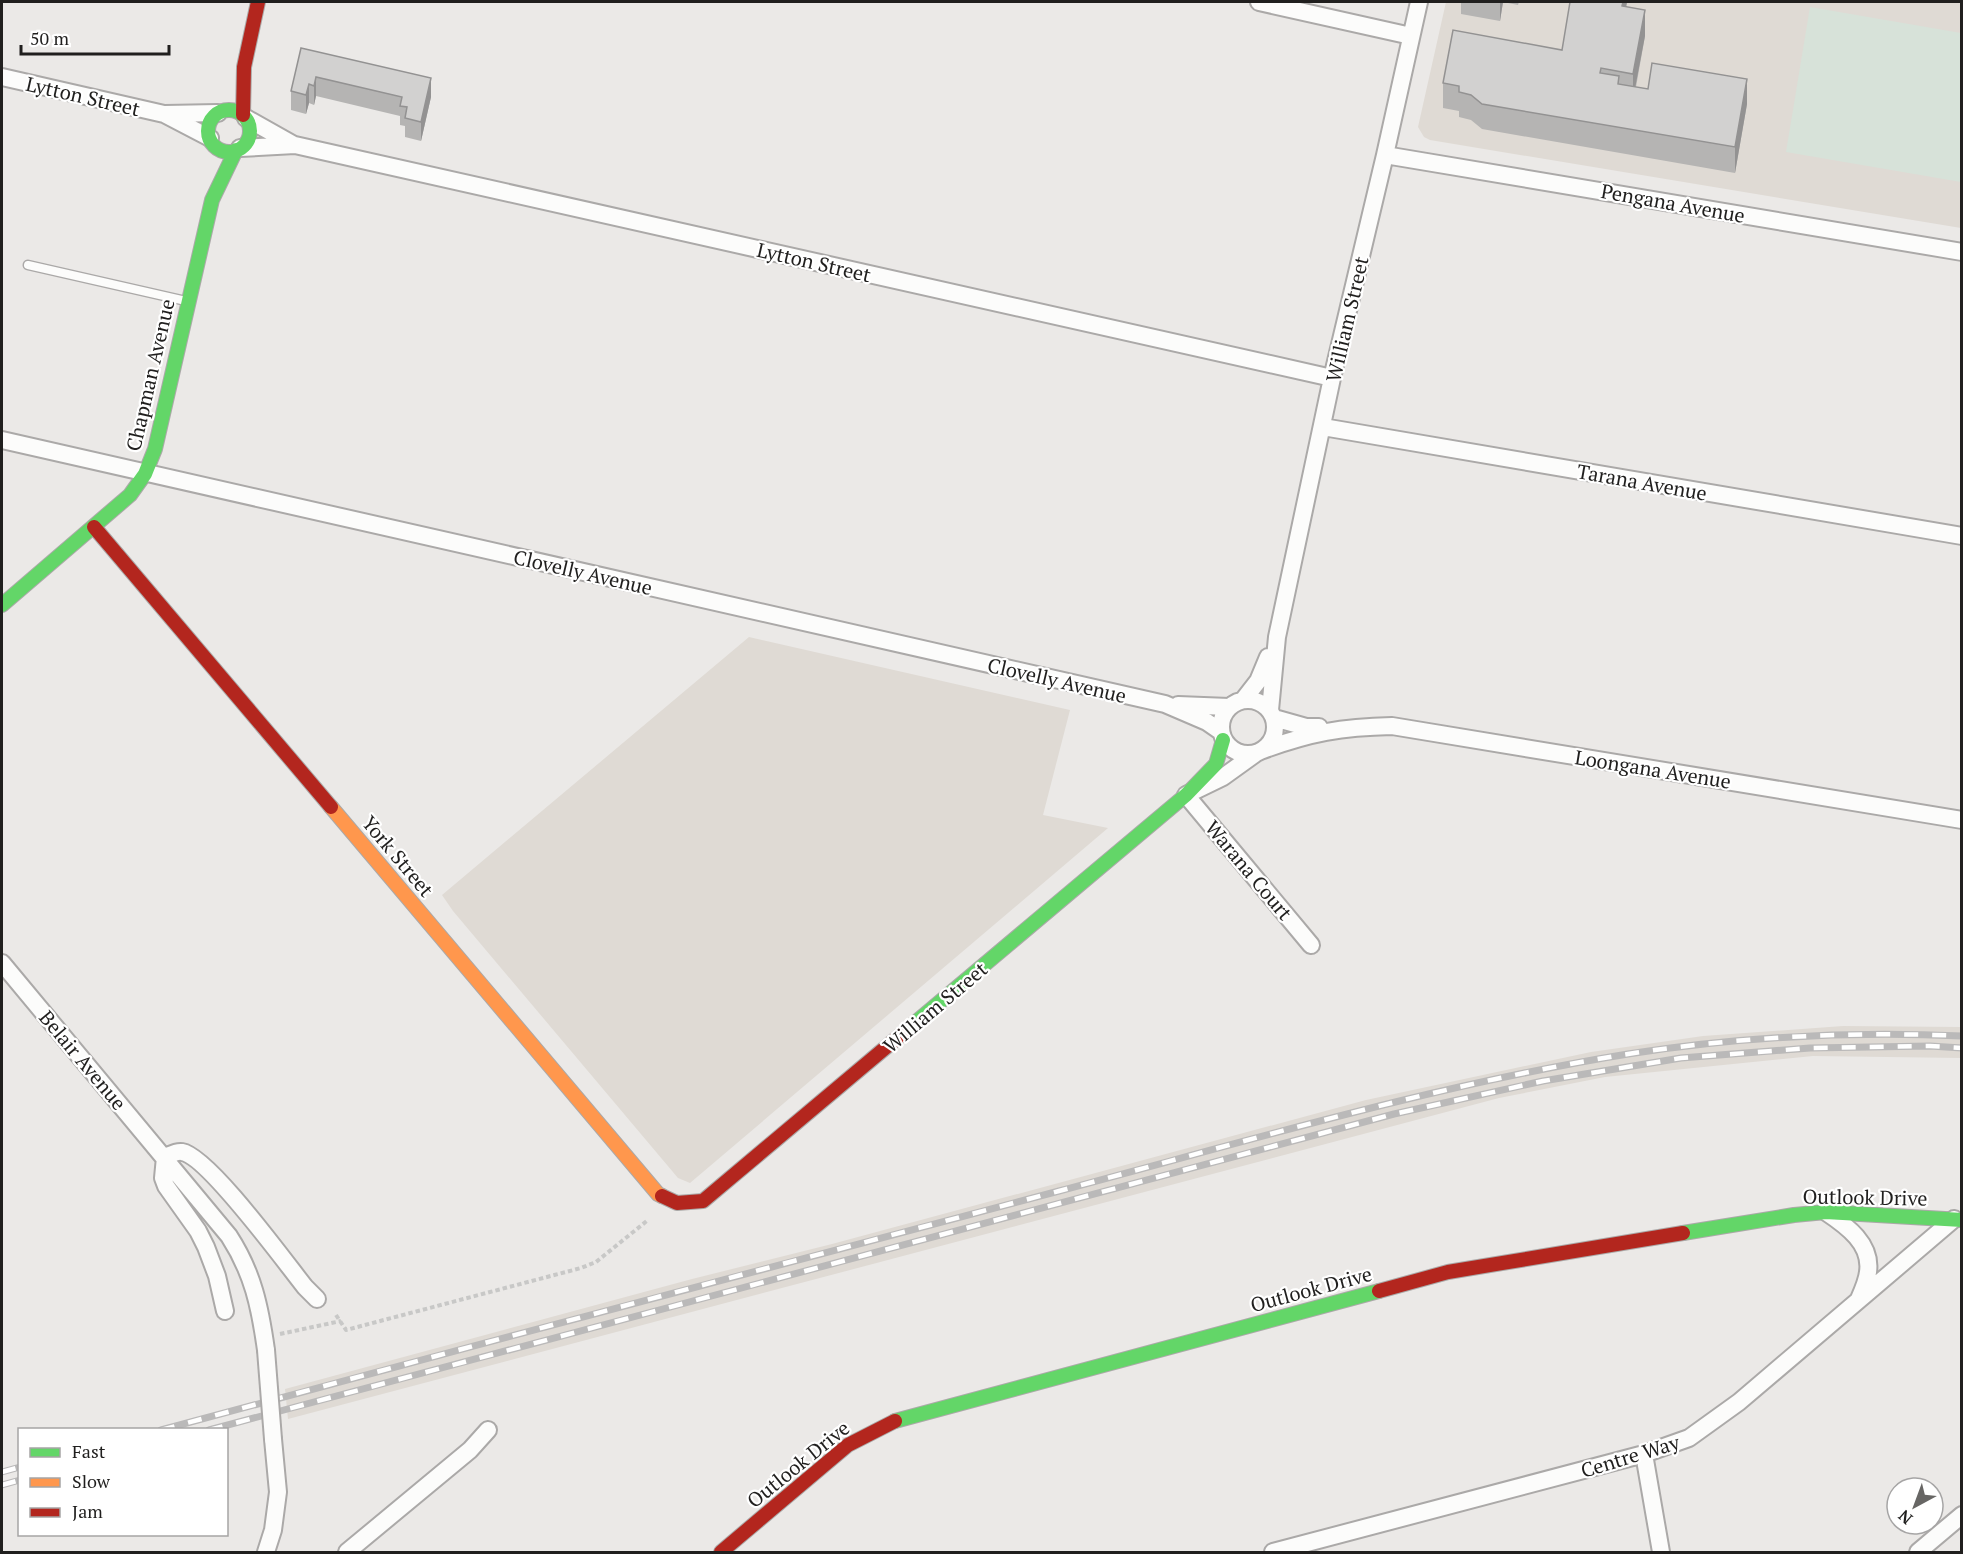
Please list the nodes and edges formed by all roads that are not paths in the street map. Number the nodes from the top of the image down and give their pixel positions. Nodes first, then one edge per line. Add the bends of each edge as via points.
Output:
1 (258, 2) edge
2 (1259, 2) edge
3 (1419, 2) edge
4 (1411, 36) junction
5 (244, 67) junction
6 (2, 77) edge
7 (220, 112) junction
8 (164, 114) junction
9 (245, 116) junction
10 (211, 140) junction
11 (295, 146) junction
12 (238, 149) junction
13 (1385, 155) junction
14 (212, 200) junction
15 (1962, 252) edge
16 (28, 265) dead end
17 (188, 301) junction
18 (1332, 378) junction
19 (1323, 427) junction
20 (2, 440) edge
21 (147, 472) junction
22 (93, 526) junction
23 (1962, 536) edge
24 (2, 605) edge
25 (1276, 637) junction
26 (1244, 699) junction
27 (1165, 704) junction
28 (1229, 707) junction
29 (1272, 714) junction
30 (1344, 728) junction
31 (1222, 736) junction
32 (1259, 752) junction
33 (1186, 795) junction
34 (1961, 818) edge
35 (1311, 945) dead end
36 (2, 963) edge
37 (165, 1157) junction
38 (677, 1203) joint
39 (1826, 1212) junction
40 (1958, 1220) edge
41 (317, 1299) dead end
42 (1859, 1300) junction
43 (225, 1311) dead end
44 (488, 1430) dead end
45 (1644, 1454) junction
46 (1962, 1515) edge
47 (266, 1552) edge
48 (347, 1552) edge
49 (721, 1552) edge
50 (1273, 1552) edge
51 (1661, 1552) edge
52 (1918, 1552) edge

1 - 5 street
2 - 4 street
3 - 4 street, William Street
4 - 13 street, William Street
5 - 7 street
5 - 9 street
6 - 8 street, Lytton Street
7 - 8 street, Lytton Street
7 - 9 street via 233,110
7 - 10 street via 209,124
8 - 10 street, Lytton Street
9 - 11 street, Lytton Street
9 - 12 street via 249,138
10 - 12 street via 225,151
10 - 14 street, Chapman Avenue
11 - 12 street, Lytton Street
11 - 18 street, Lytton Street
12 - 14 street, Chapman Avenue
13 - 15 street, Pengana Avenue
13 - 18 street, William Street
14 - 17 street, Chapman Avenue
16 - 17 lane
17 - 21 street, Chapman Avenue
18 - 19 street, William Street
19 - 23 street, Tarana Avenue
19 - 25 street, William Street
20 - 21 street, Clovelly Avenue
21 - 22 street, Chapman Avenue via 130,495
21 - 27 street, Clovelly Avenue
22 - 24 street, Chapman Avenue
22 - 38 street, York Street via 658,1194
25 - 26 street, William Street via 1258,681
25 - 29 street, William Street
26 - 28 street
26 - 29 street via 1254,700
27 - 28 street, Clovelly Avenue
27 - 31 street, Clovelly Avenue via 1207,722
28 - 31 street via 1220,723
29 - 30 street, Loongana Avenue via 1306,727
29 - 32 street via 1274,736
30 - 32 street, Loongana Avenue via 1304,736
30 - 34 street, Loongana Avenue via 1392,726
31 - 32 street via 1237,752
31 - 33 street, William Street via 1216,764
32 - 33 street, William Street
33 - 35 street, Warana Court
33 - 38 street, William Street via 703,1201
36 - 37 street, Belair Avenue
37 - 41 street via 183,1152 199,1161
37 - 43 street via 166,1186 206,1247
37 - 47 street, Belair Avenue, bridge via 229,1236 241,1254 257,1295 266,1350 278,1492
39 - 40 street, Outlook Drive
39 - 42 street via 1847,1226 1869,1259
39 - 49 street, Outlook Drive via 1448,1272 890,1422 848,1445
40 - 42 street, Centre Way
42 - 45 street, Centre Way via 1739,1402 1689,1437
44 - 48 street via 470,1450
45 - 50 street, Centre Way
45 - 51 street
46 - 52 street

